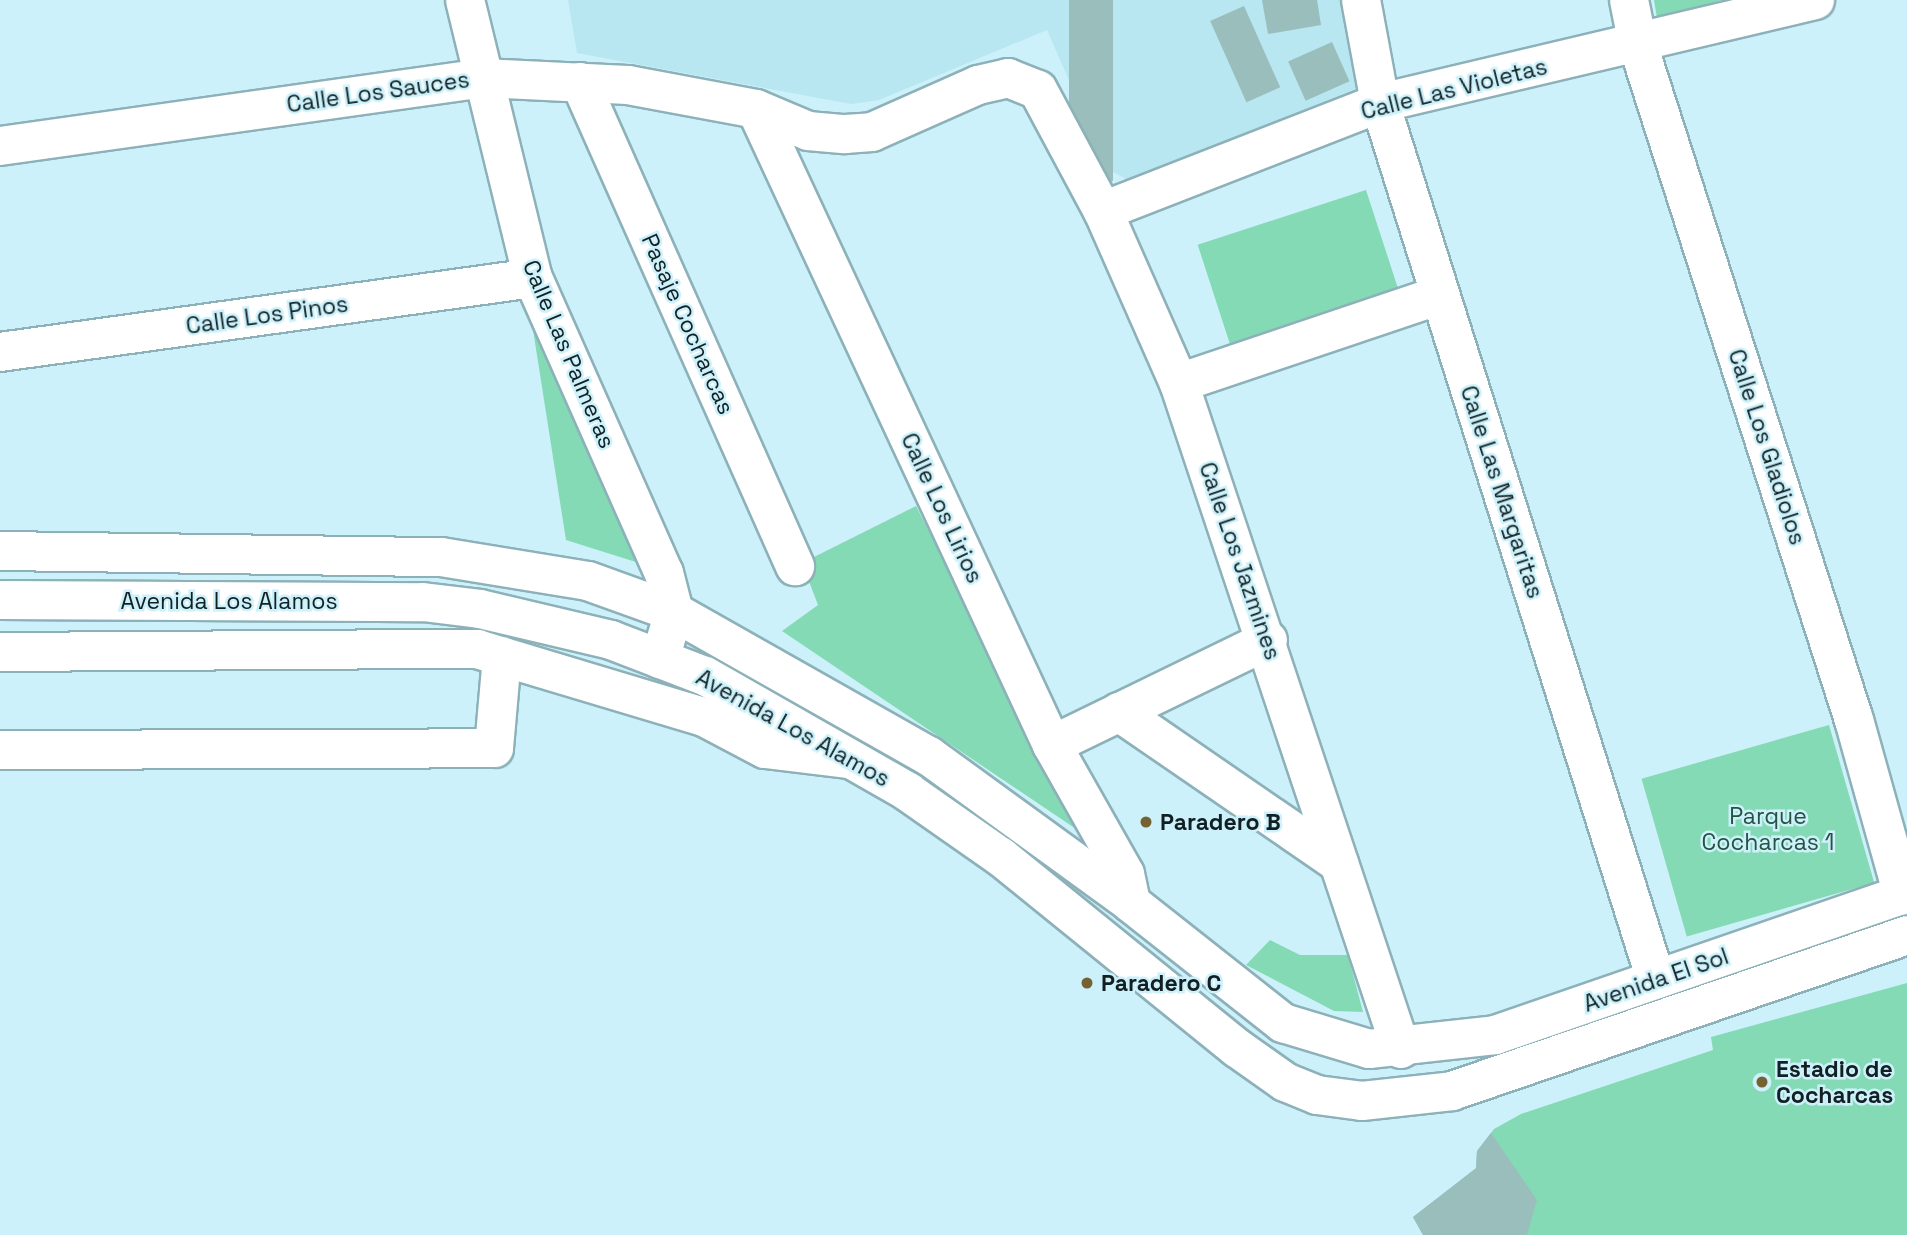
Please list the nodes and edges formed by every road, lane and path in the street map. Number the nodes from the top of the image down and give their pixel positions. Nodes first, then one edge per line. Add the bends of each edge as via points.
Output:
1 (466, 0) edge
2 (1361, 0) edge
3 (1629, 0) edge
4 (1815, 0) edge
5 (1638, 45) junction
6 (481, 78) junction
7 (580, 82) junction
8 (1038, 90) joint
9 (1380, 103) junction
10 (757, 109) junction
11 (0, 146) edge
12 (1103, 211) junction
13 (533, 278) junction
14 (1438, 296) junction
15 (0, 352) edge
16 (1179, 383) junction
17 (0, 551) edge
18 (796, 566) dead end
19 (0, 600) edge
20 (674, 611) junction
21 (1268, 640) junction
22 (0, 652) edge
23 (502, 656) junction
24 (660, 659) junction
25 (1119, 712) junction
26 (1052, 745) junction
27 (0, 750) edge
28 (849, 759) junction
29 (1339, 863) junction
30 (1905, 894) edge
31 (1131, 903) junction
32 (1907, 935) edge
33 (1656, 980) junction
34 (1401, 1049) junction
35 (1407, 1099) joint

1 - 6 street, Calle Las Palmeras
2 - 9 street, Calle Las Margaritas
3 - 5 street, Calle Los Gladiolos
4 - 5 street, Calle Las Violetas
5 - 9 street, Calle Las Violetas
5 - 30 street, Calle Los Gladiolos via 1854,720
6 - 7 street, Calle Los Sauces
6 - 11 street, Calle Los Sauces
6 - 13 street, Calle Las Palmeras
7 - 10 street, Calle Los Sauces via 628,85
7 - 18 street, Pasaje Cocharcas
8 - 10 street, Calle Los Sauces via 1008,78 978,85 872,132 808,131
8 - 12 street, Calle Los Jazmines
9 - 12 street, Calle Las Violetas
9 - 14 street, Calle Las Margaritas
10 - 26 street, Calle Los Lirios
12 - 16 street, Calle Los Jazmines
13 - 15 street, Calle Los Pinos
13 - 20 street, Calle Las Palmeras via 664,573
14 - 16 street
14 - 33 street, Calle Las Margaritas
16 - 21 street, Calle Los Jazmines
17 - 20 street, Avenida Los Alamos via 441,556 588,582
19 - 24 street, Avenida Los Alamos via 422,602 480,609 598,637
20 - 24 street
20 - 31 street, Avenida Los Alamos via 929,756
21 - 25 street
21 - 29 street, Calle Los Jazmines
22 - 23 street via 440,646
23 - 27 street via 494,748
23 - 28 street via 704,717 765,749
24 - 28 street, Avenida Los Alamos via 705,676
25 - 26 street
25 - 29 street
26 - 31 street, Calle Los Lirios via 1114,851
28 - 35 street, Avenida Los Alamos via 1001,858 1285,1082 1317,1095
29 - 34 street, Calle Los Jazmines
30 - 33 street, Avenida El Sol
31 - 34 street, Avenida Los Alamos via 1283,1023 1333,1042
32 - 35 street, Avenida El Sol via 1514,1073
33 - 34 street, Avenida El Sol via 1495,1035

